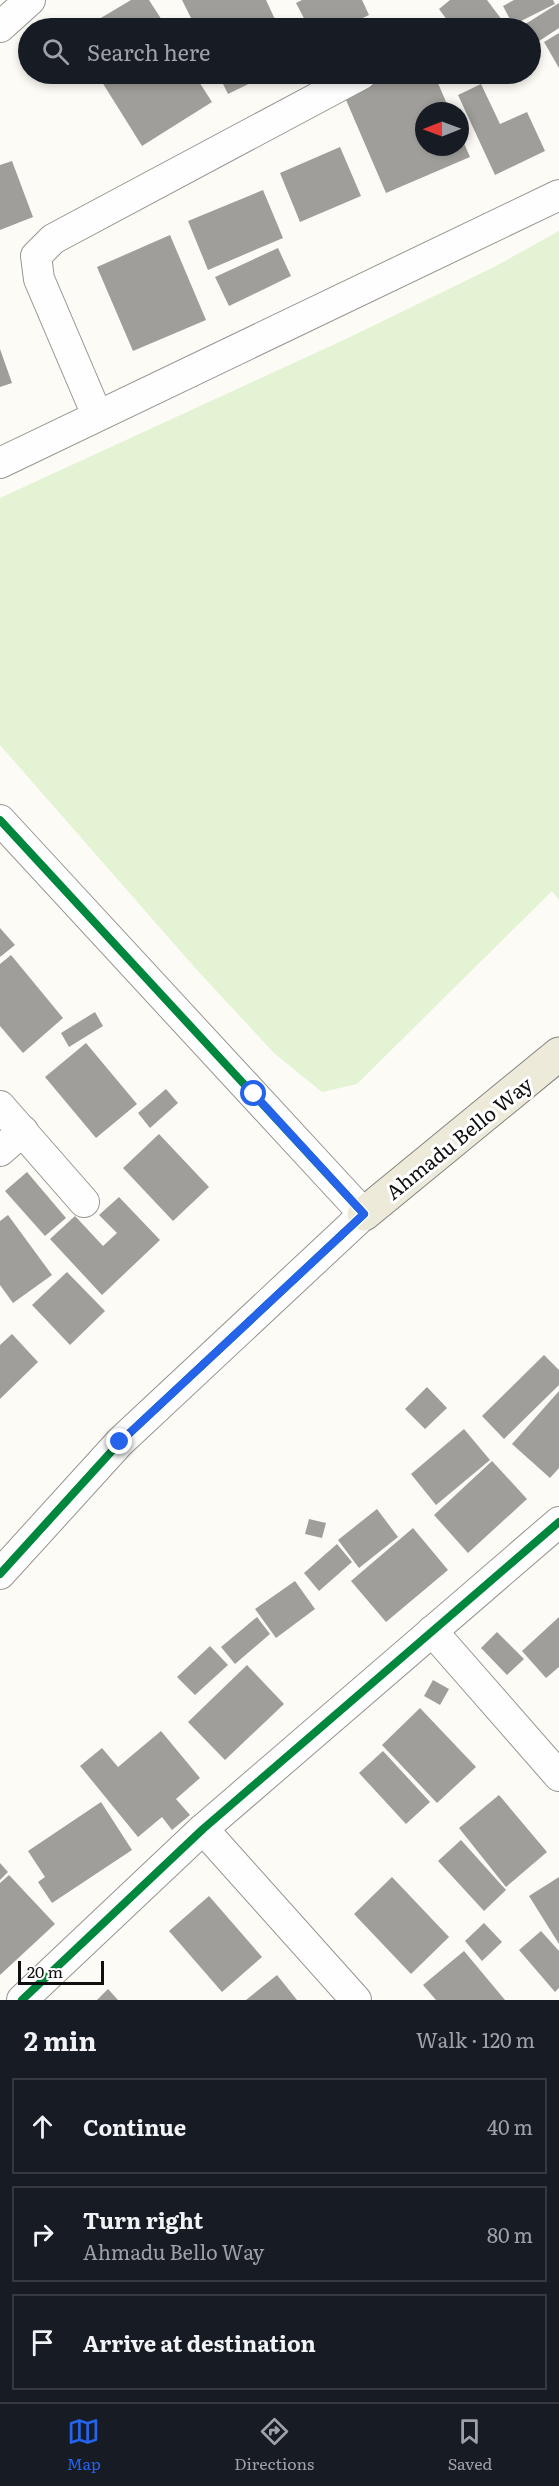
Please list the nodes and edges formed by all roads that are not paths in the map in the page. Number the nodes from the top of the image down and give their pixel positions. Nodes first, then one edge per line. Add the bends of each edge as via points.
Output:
1 (30, 0) edge
2 (0, 27) edge
3 (343, 84) edge
4 (559, 195) edge
5 (97, 415) junction
6 (0, 463) edge
7 (0, 820) edge
8 (559, 1054) edge
9 (0, 1106) edge
10 (23, 1131) junction
11 (0, 1151) edge
12 (84, 1202) dead end
13 (364, 1214) junction
14 (559, 1522) edge
15 (0, 1574) edge
16 (432, 1631) junction
17 (559, 1776) edge
18 (202, 1829) junction
19 (22, 2000) edge
20 (356, 2000) edge

1 - 2 street
3 - 5 street via 53,239 36,256 39,279
4 - 5 street
5 - 6 street
7 - 13 street
8 - 13 main road, Ahmadu Bello Way
9 - 10 street
10 - 11 street
10 - 12 street
13 - 15 street, Ahmadu Bello Way via 120,1442
14 - 16 street
16 - 17 street
16 - 18 street
18 - 19 street
18 - 20 street

